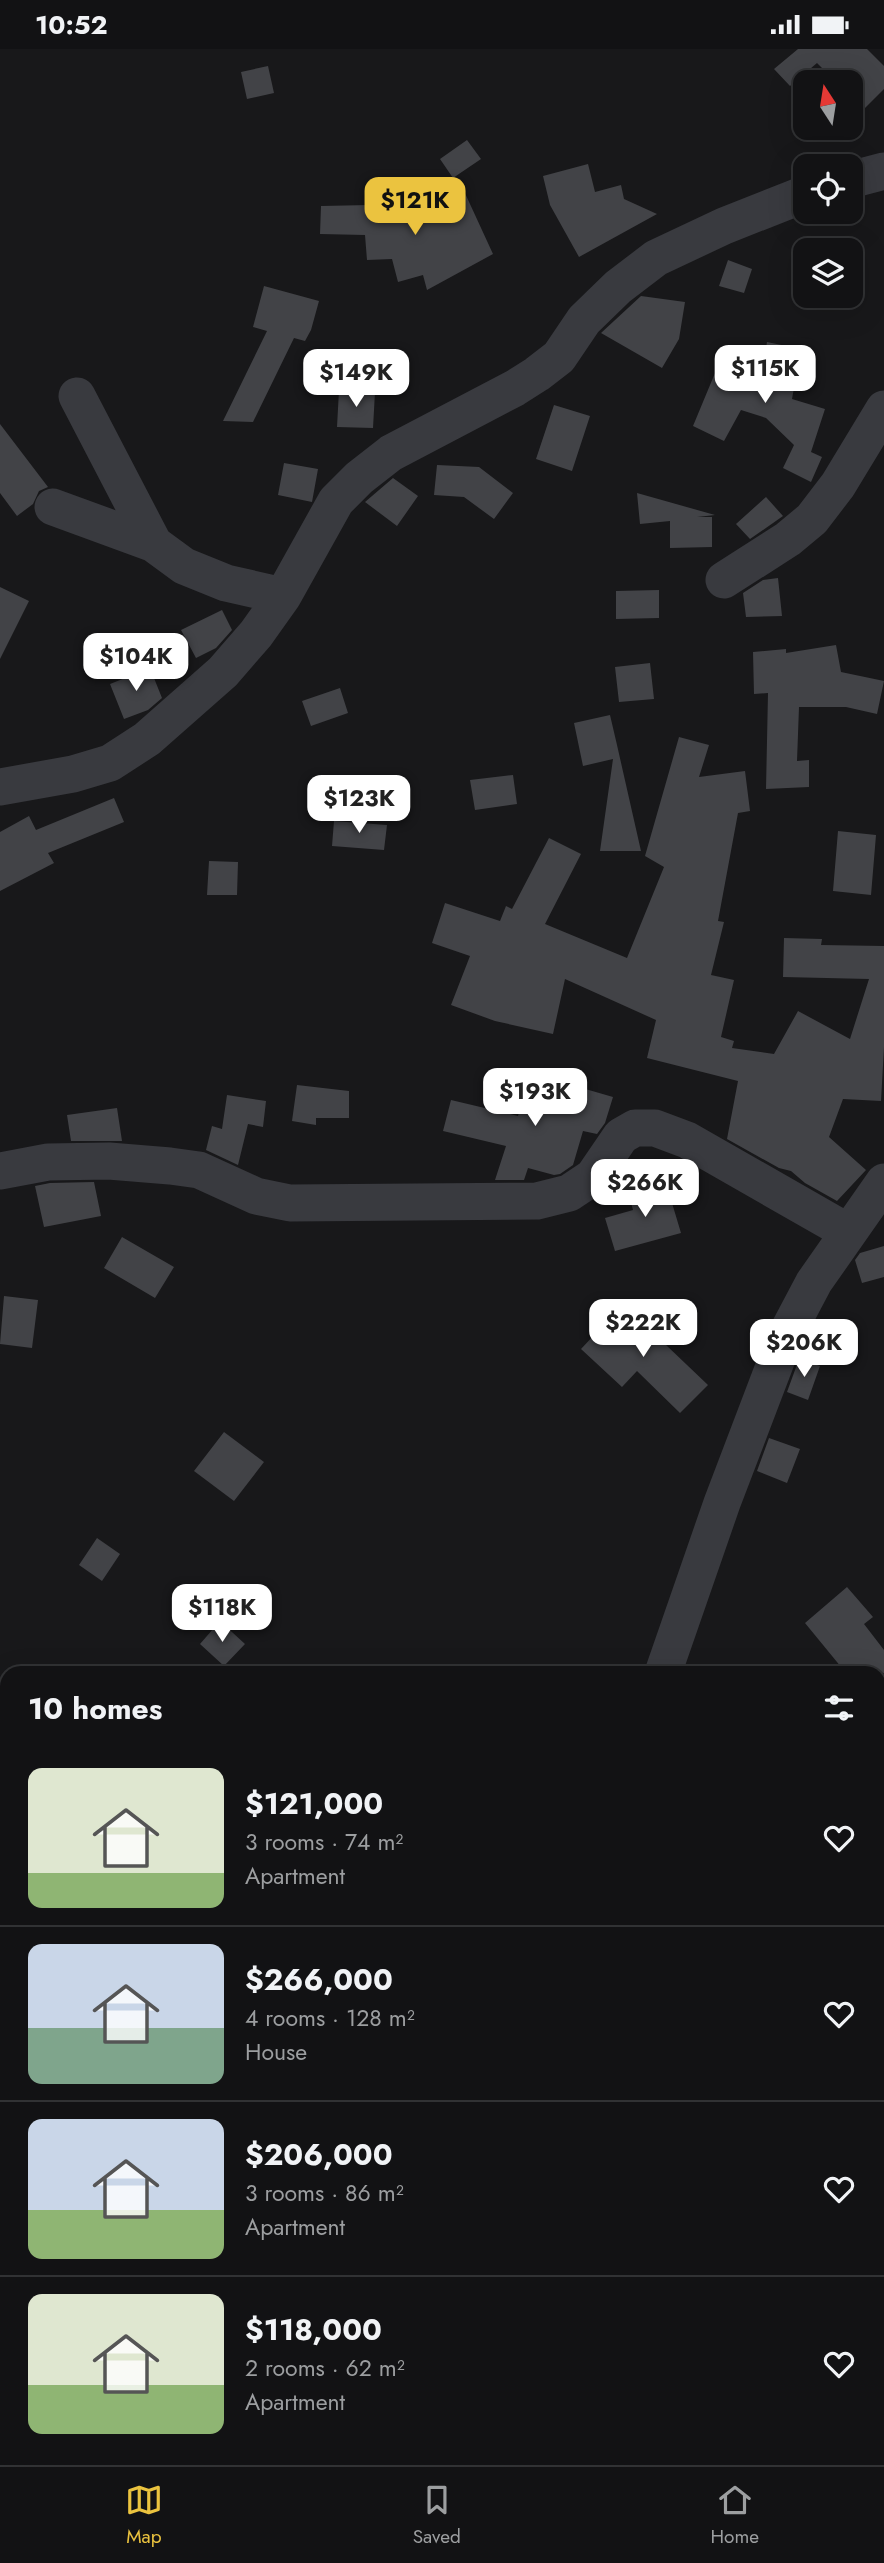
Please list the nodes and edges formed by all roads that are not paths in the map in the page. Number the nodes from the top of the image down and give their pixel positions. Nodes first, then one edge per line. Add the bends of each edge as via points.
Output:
1 (884, 171) edge
2 (863, 177) edge
3 (793, 199) edge
4 (77, 396) dead end
5 (884, 409) edge
6 (53, 507) dead end
7 (154, 544) junction
8 (724, 580) dead end
9 (283, 596) junction
10 (0, 787) edge
11 (0, 1171) edge
12 (884, 1182) edge
13 (848, 1232) junction
14 (665, 1666) edge

1 - 2 street
3 - 9 street via 656,258 584,320 559,357 515,388 391,453 336,501
4 - 7 street
5 - 8 street via 812,519
6 - 7 street
7 - 9 street via 184,566 226,583
9 - 10 street via 223,672 147,739 110,763
11 - 13 street via 48,1162 110,1161 199,1170 257,1196 290,1203 537,1201 569,1193 593,1177 621,1136 635,1128 655,1128 687,1140
12 - 13 street
13 - 14 street via 786,1335

